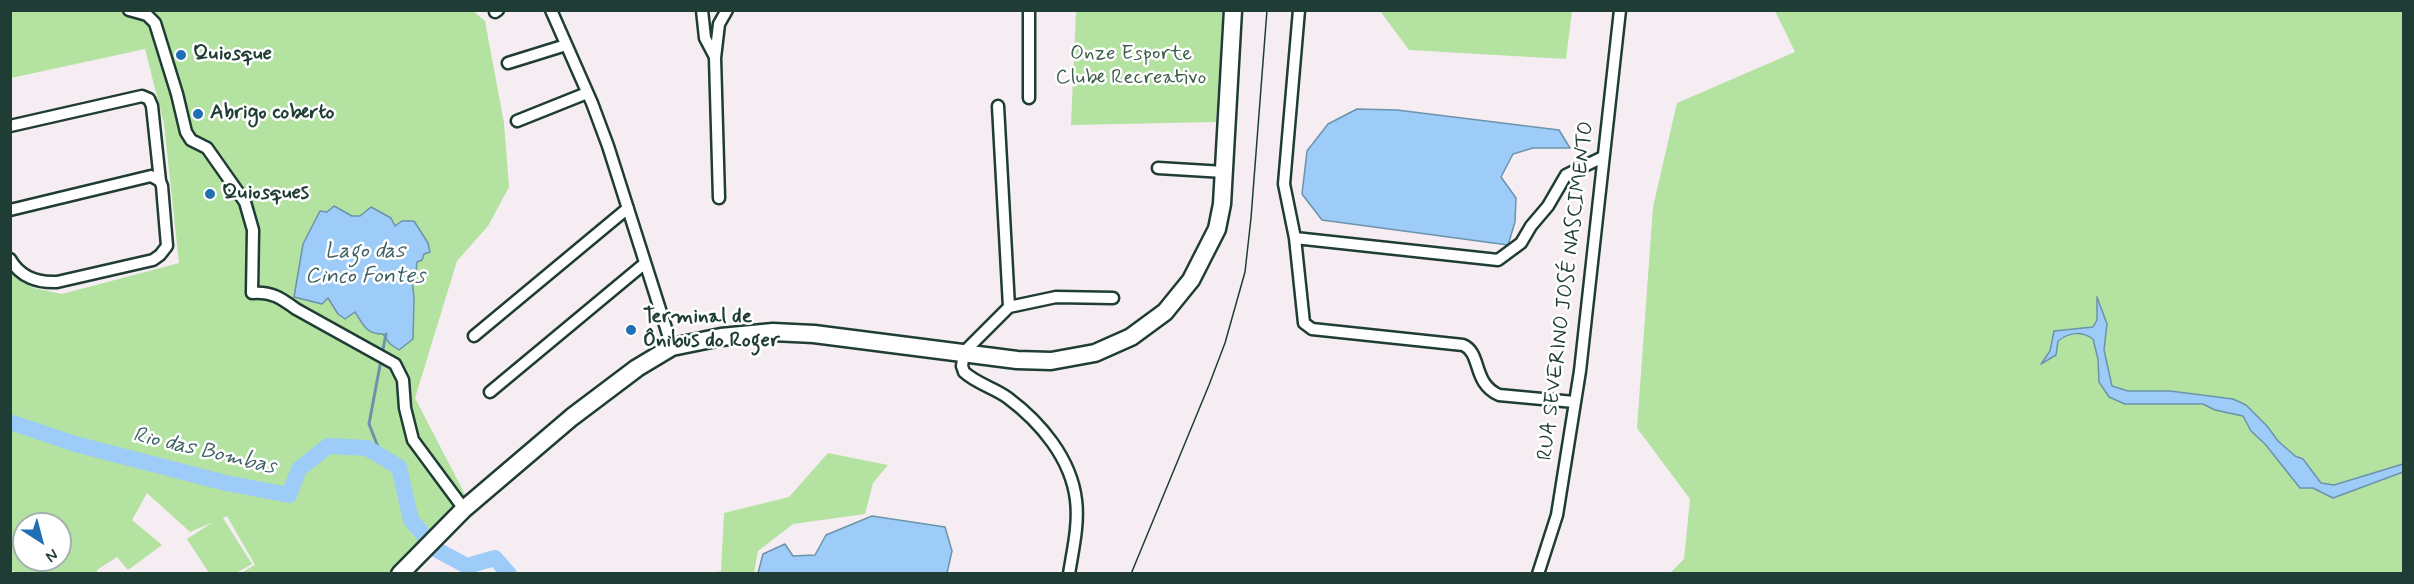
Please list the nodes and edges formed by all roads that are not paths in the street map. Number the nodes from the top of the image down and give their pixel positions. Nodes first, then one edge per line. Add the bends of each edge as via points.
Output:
1 (129, 10) edge
2 (551, 10) edge
3 (702, 10) edge
4 (727, 10) edge
5 (1029, 10) edge
6 (1233, 10) edge
7 (1299, 10) edge
8 (1620, 10) edge
9 (566, 45) junction
10 (716, 58) junction
11 (508, 63) dead end
12 (587, 93) junction
13 (1029, 98) dead end
14 (998, 106) dead end
15 (517, 121) dead end
16 (10, 126) edge
17 (1603, 157) junction
18 (1158, 168) dead end
19 (1224, 172) junction
20 (160, 181) junction
21 (719, 198) dead end
22 (628, 208) junction
23 (10, 210) edge
24 (1295, 238) junction
25 (10, 259) edge
26 (645, 264) junction
27 (1113, 298) dead end
28 (1009, 307) junction
29 (474, 336) dead end
30 (672, 347) junction
31 (964, 352) junction
32 (490, 392) dead end
33 (1574, 402) junction
34 (464, 509) junction
35 (400, 573) edge
36 (1069, 573) edge
37 (1538, 573) edge

1 - 34 street via 147,15 155,23 186,132 207,148 245,202 253,230 252,294 263,292 282,297 296,309 387,358 400,371 413,440
2 - 9 street
3 - 10 street via 705,38
4 - 10 street via 719,24
5 - 13 street
6 - 19 main road
7 - 24 street via 1284,184
8 - 17 street, RUA SEVERINO JOSÉ NASCIMENTO
9 - 11 street
9 - 12 street
10 - 21 street
12 - 15 street
12 - 22 street
14 - 28 street
16 - 20 street via 142,96 152,106
17 - 24 street via 1566,175 1521,243 1498,260
17 - 33 street, RUA SEVERINO JOSÉ NASCIMENTO
18 - 19 street
19 - 31 main road via 1217,229 1191,280 1165,312 1131,337 1095,353 1051,361
20 - 23 street via 144,176
20 - 25 street via 168,237 164,251 153,261 44,283 22,273
22 - 26 street
22 - 29 street
24 - 33 street via 1304,322 1312,329 1463,345 1472,353 1483,384 1491,392
26 - 30 street
26 - 32 street
27 - 28 street via 1056,297
28 - 31 street
30 - 31 main road via 772,332
30 - 34 main road via 581,410
31 - 36 street via 964,372 1002,393 1036,422 1072,481 1075,537
33 - 37 street, RUA SEVERINO JOSÉ NASCIMENTO via 1557,515
34 - 35 main road

